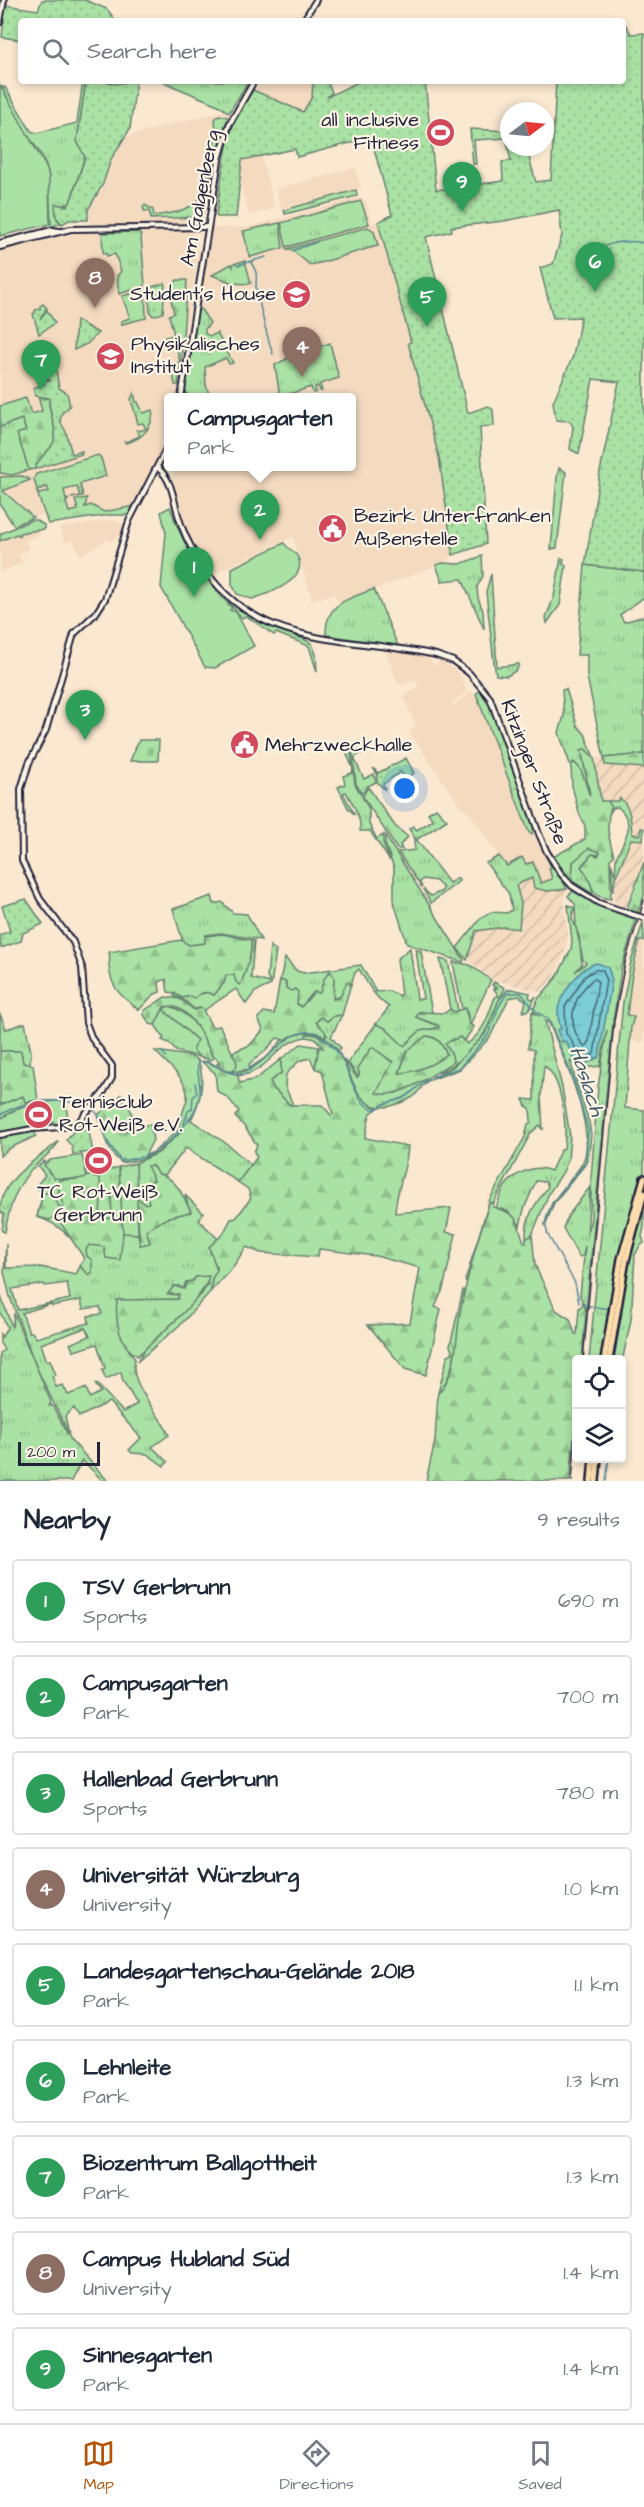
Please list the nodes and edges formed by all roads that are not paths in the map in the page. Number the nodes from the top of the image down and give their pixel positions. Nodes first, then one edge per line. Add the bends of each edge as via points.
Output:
1 (4, 0) edge
2 (316, 0) edge
3 (305, 18) edge
4 (0, 22) edge
5 (252, 84) edge
6 (207, 227) junction
7 (0, 245) edge
8 (181, 393) edge
9 (164, 454) edge
10 (158, 468) junction
11 (644, 918) edge
12 (0, 1135) edge
13 (644, 1178) edge
14 (644, 1193) edge
15 (615, 1302) junction
16 (613, 1315) junction
17 (605, 1355) edge
18 (609, 1355) edge
19 (593, 1463) edge
20 (598, 1463) edge
21 (591, 1481) edge
22 (597, 1481) edge

1 - 4 street
2 - 3 street
5 - 6 street, Am Galgenberg via 224,138
6 - 7 street via 52,230
6 - 8 street, Am Galgenberg
9 - 10 street
10 - 11 street, Kitzinger Straße, bridge via 168,478 181,524 198,559 224,592 253,615 310,638 436,655 453,661 474,678 493,703 547,852 569,883 599,903
10 - 12 street via 129,521 105,599 70,642 46,730 21,789 21,858 38,897 68,934 77,952 86,1023 92,1039 112,1066 112,1078 75,1125
13 - 15 highway via 623,1250
14 - 15 highway
15 - 16 highway
16 - 17 highway
16 - 18 highway
19 - 21 highway
20 - 22 highway

